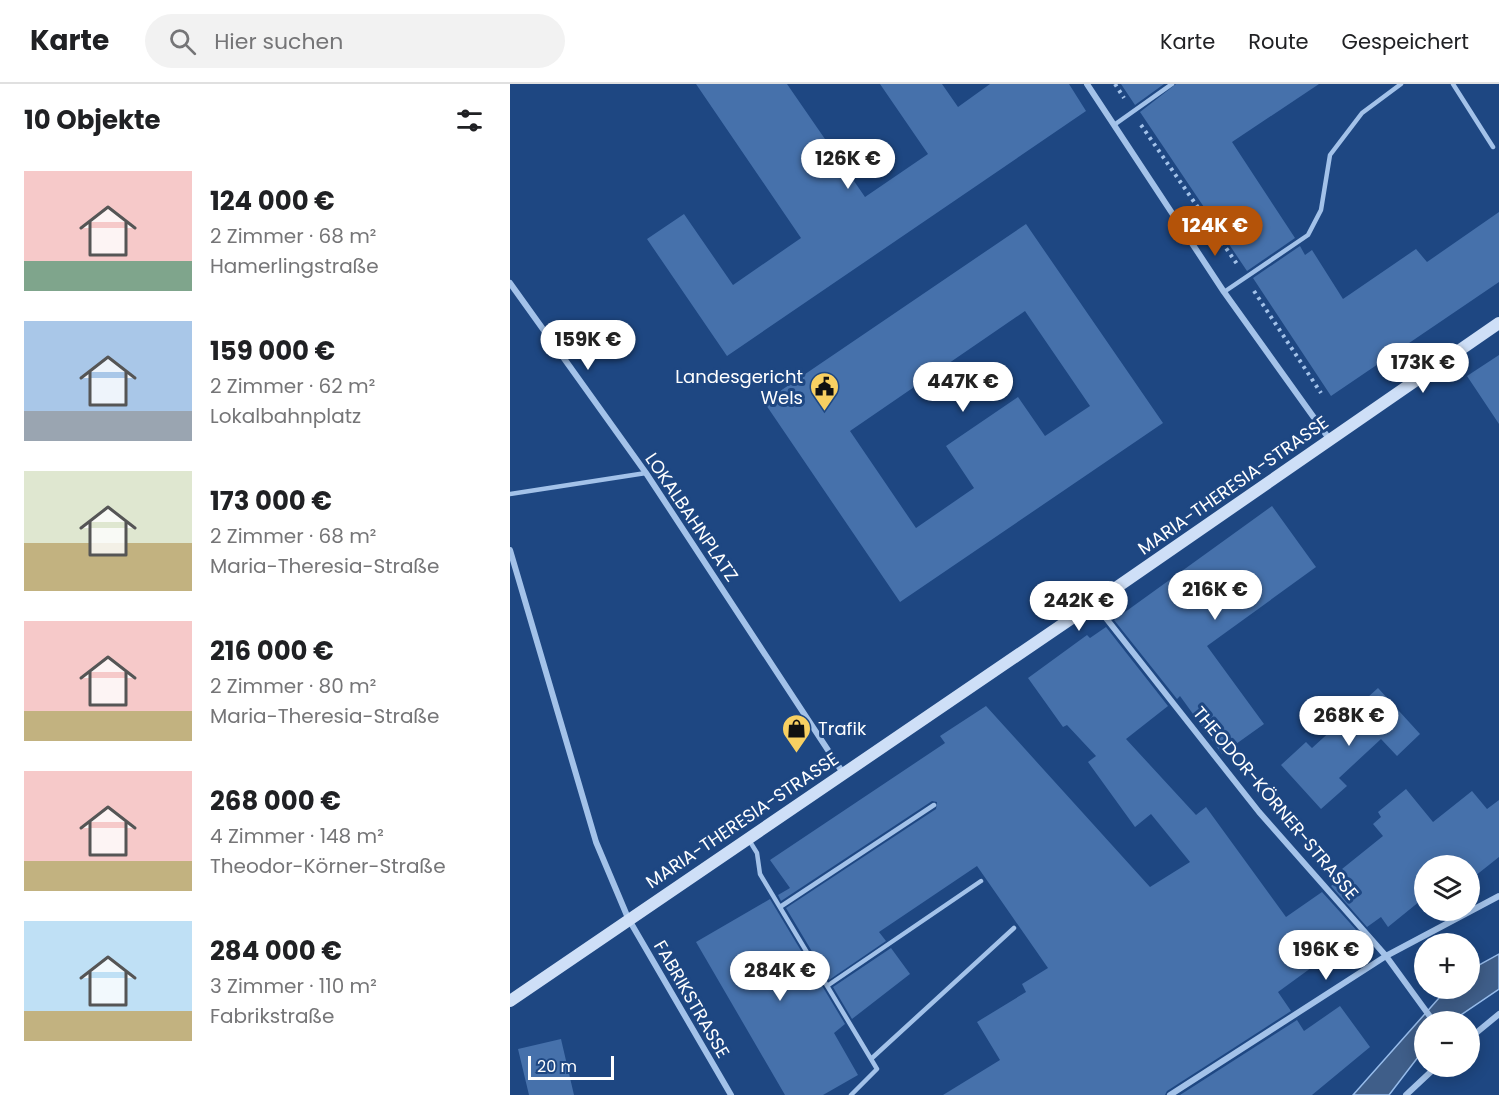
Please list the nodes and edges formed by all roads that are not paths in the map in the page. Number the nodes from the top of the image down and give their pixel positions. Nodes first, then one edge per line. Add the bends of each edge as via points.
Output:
1 (1087, 84) edge
2 (1172, 84) edge
3 (1401, 84) edge
4 (1453, 84) edge
5 (1114, 125) junction
6 (1493, 147) dead end
7 (510, 283) edge
8 (1224, 292) junction
9 (1499, 323) edge
10 (1330, 440) junction
11 (646, 473) junction
12 (510, 494) edge
13 (510, 550) edge
14 (1094, 603) junction
15 (843, 773) junction
16 (934, 805) dead end
17 (747, 838) junction
18 (981, 881) dead end
19 (1499, 897) edge
20 (780, 908) junction
21 (628, 918) junction
22 (1014, 928) dead end
23 (1386, 956) junction
24 (827, 986) junction
25 (510, 1000) edge
26 (1426, 1011) edge
27 (1499, 1014) edge
28 (1480, 1030) edge
29 (871, 1059) junction
30 (1425, 1077) edge
31 (731, 1095) edge
32 (851, 1095) edge
33 (1170, 1095) edge
34 (1406, 1095) edge

1 - 5 street
2 - 5 lane
3 - 8 lane via 1362,113 1330,155 1321,210 1308,235
4 - 6 lane
5 - 8 street
7 - 11 street, LOKALBAHNPLATZ
8 - 10 street
9 - 10 main road, MARIA-THERESIA-STRASSE
10 - 14 main road, MARIA-THERESIA-STRASSE
11 - 12 lane
11 - 15 street, LOKALBAHNPLATZ
13 - 21 street via 596,842
14 - 15 main road, MARIA-THERESIA-STRASSE
14 - 23 street, THEODOR-KÖRNER-STRASSE via 1258,812
15 - 17 main road, MARIA-THERESIA-STRASSE
16 - 20 lane
17 - 20 lane via 757,854 760,874
17 - 21 main road, MARIA-THERESIA-STRASSE
18 - 24 lane
19 - 23 street
20 - 24 lane
21 - 25 main road, MARIA-THERESIA-STRASSE
21 - 31 street, FABRIKSTRASSE
22 - 29 lane
23 - 26 street, THEODOR-KÖRNER-STRASSE
23 - 33 street
24 - 29 lane
27 - 28 street
29 - 32 lane via 877,1069
30 - 34 street

